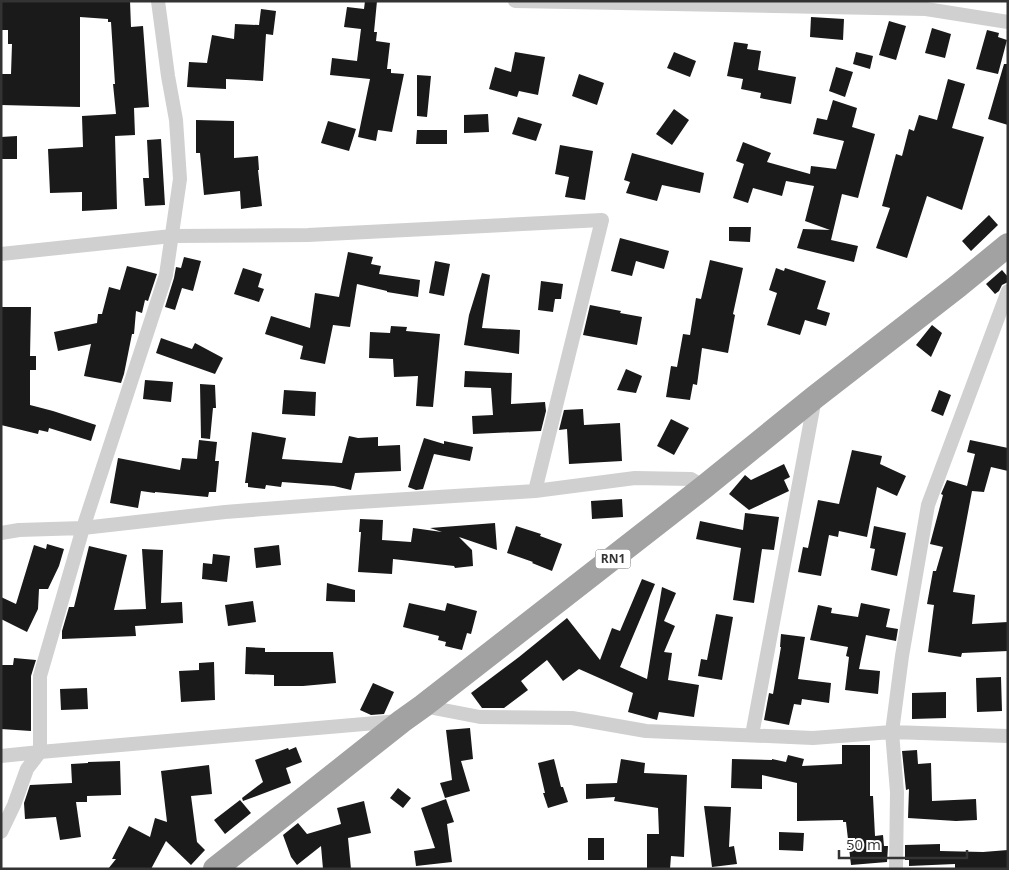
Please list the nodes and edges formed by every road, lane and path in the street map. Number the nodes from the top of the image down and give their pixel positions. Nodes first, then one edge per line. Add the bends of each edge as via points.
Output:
1 (158, 1) edge
2 (515, 1) edge
3 (1008, 22) edge
4 (172, 236) junction
5 (1008, 245) edge
6 (1, 254) edge
7 (1008, 291) edge
8 (815, 397) junction
9 (704, 487) junction
10 (534, 491) junction
11 (83, 528) junction
12 (1, 533) edge
13 (423, 706) junction
14 (402, 721) junction
15 (892, 732) junction
16 (752, 735) junction
17 (1008, 736) edge
18 (40, 752) junction
19 (1, 756) edge
20 (1, 832) edge
21 (215, 869) edge
22 (896, 869) edge

1 - 4 street via 176,120 180,179
2 - 3 street via 926,9
4 - 6 street
4 - 10 street via 308,235 602,220
4 - 11 street via 166,275
5 - 8 highway, RN1
7 - 15 street via 928,505
8 - 9 highway, RN1
8 - 16 street
9 - 10 street via 691,479 635,478
9 - 13 highway, RN1
10 - 11 street via 225,512
11 - 12 street
11 - 18 street via 40,676
13 - 14 highway, RN1
13 - 16 street via 480,717 572,718 646,731
14 - 18 street
14 - 21 highway, RN1
15 - 16 street via 814,738
15 - 17 street
15 - 22 street via 898,792
18 - 19 street
18 - 20 street via 27,769

